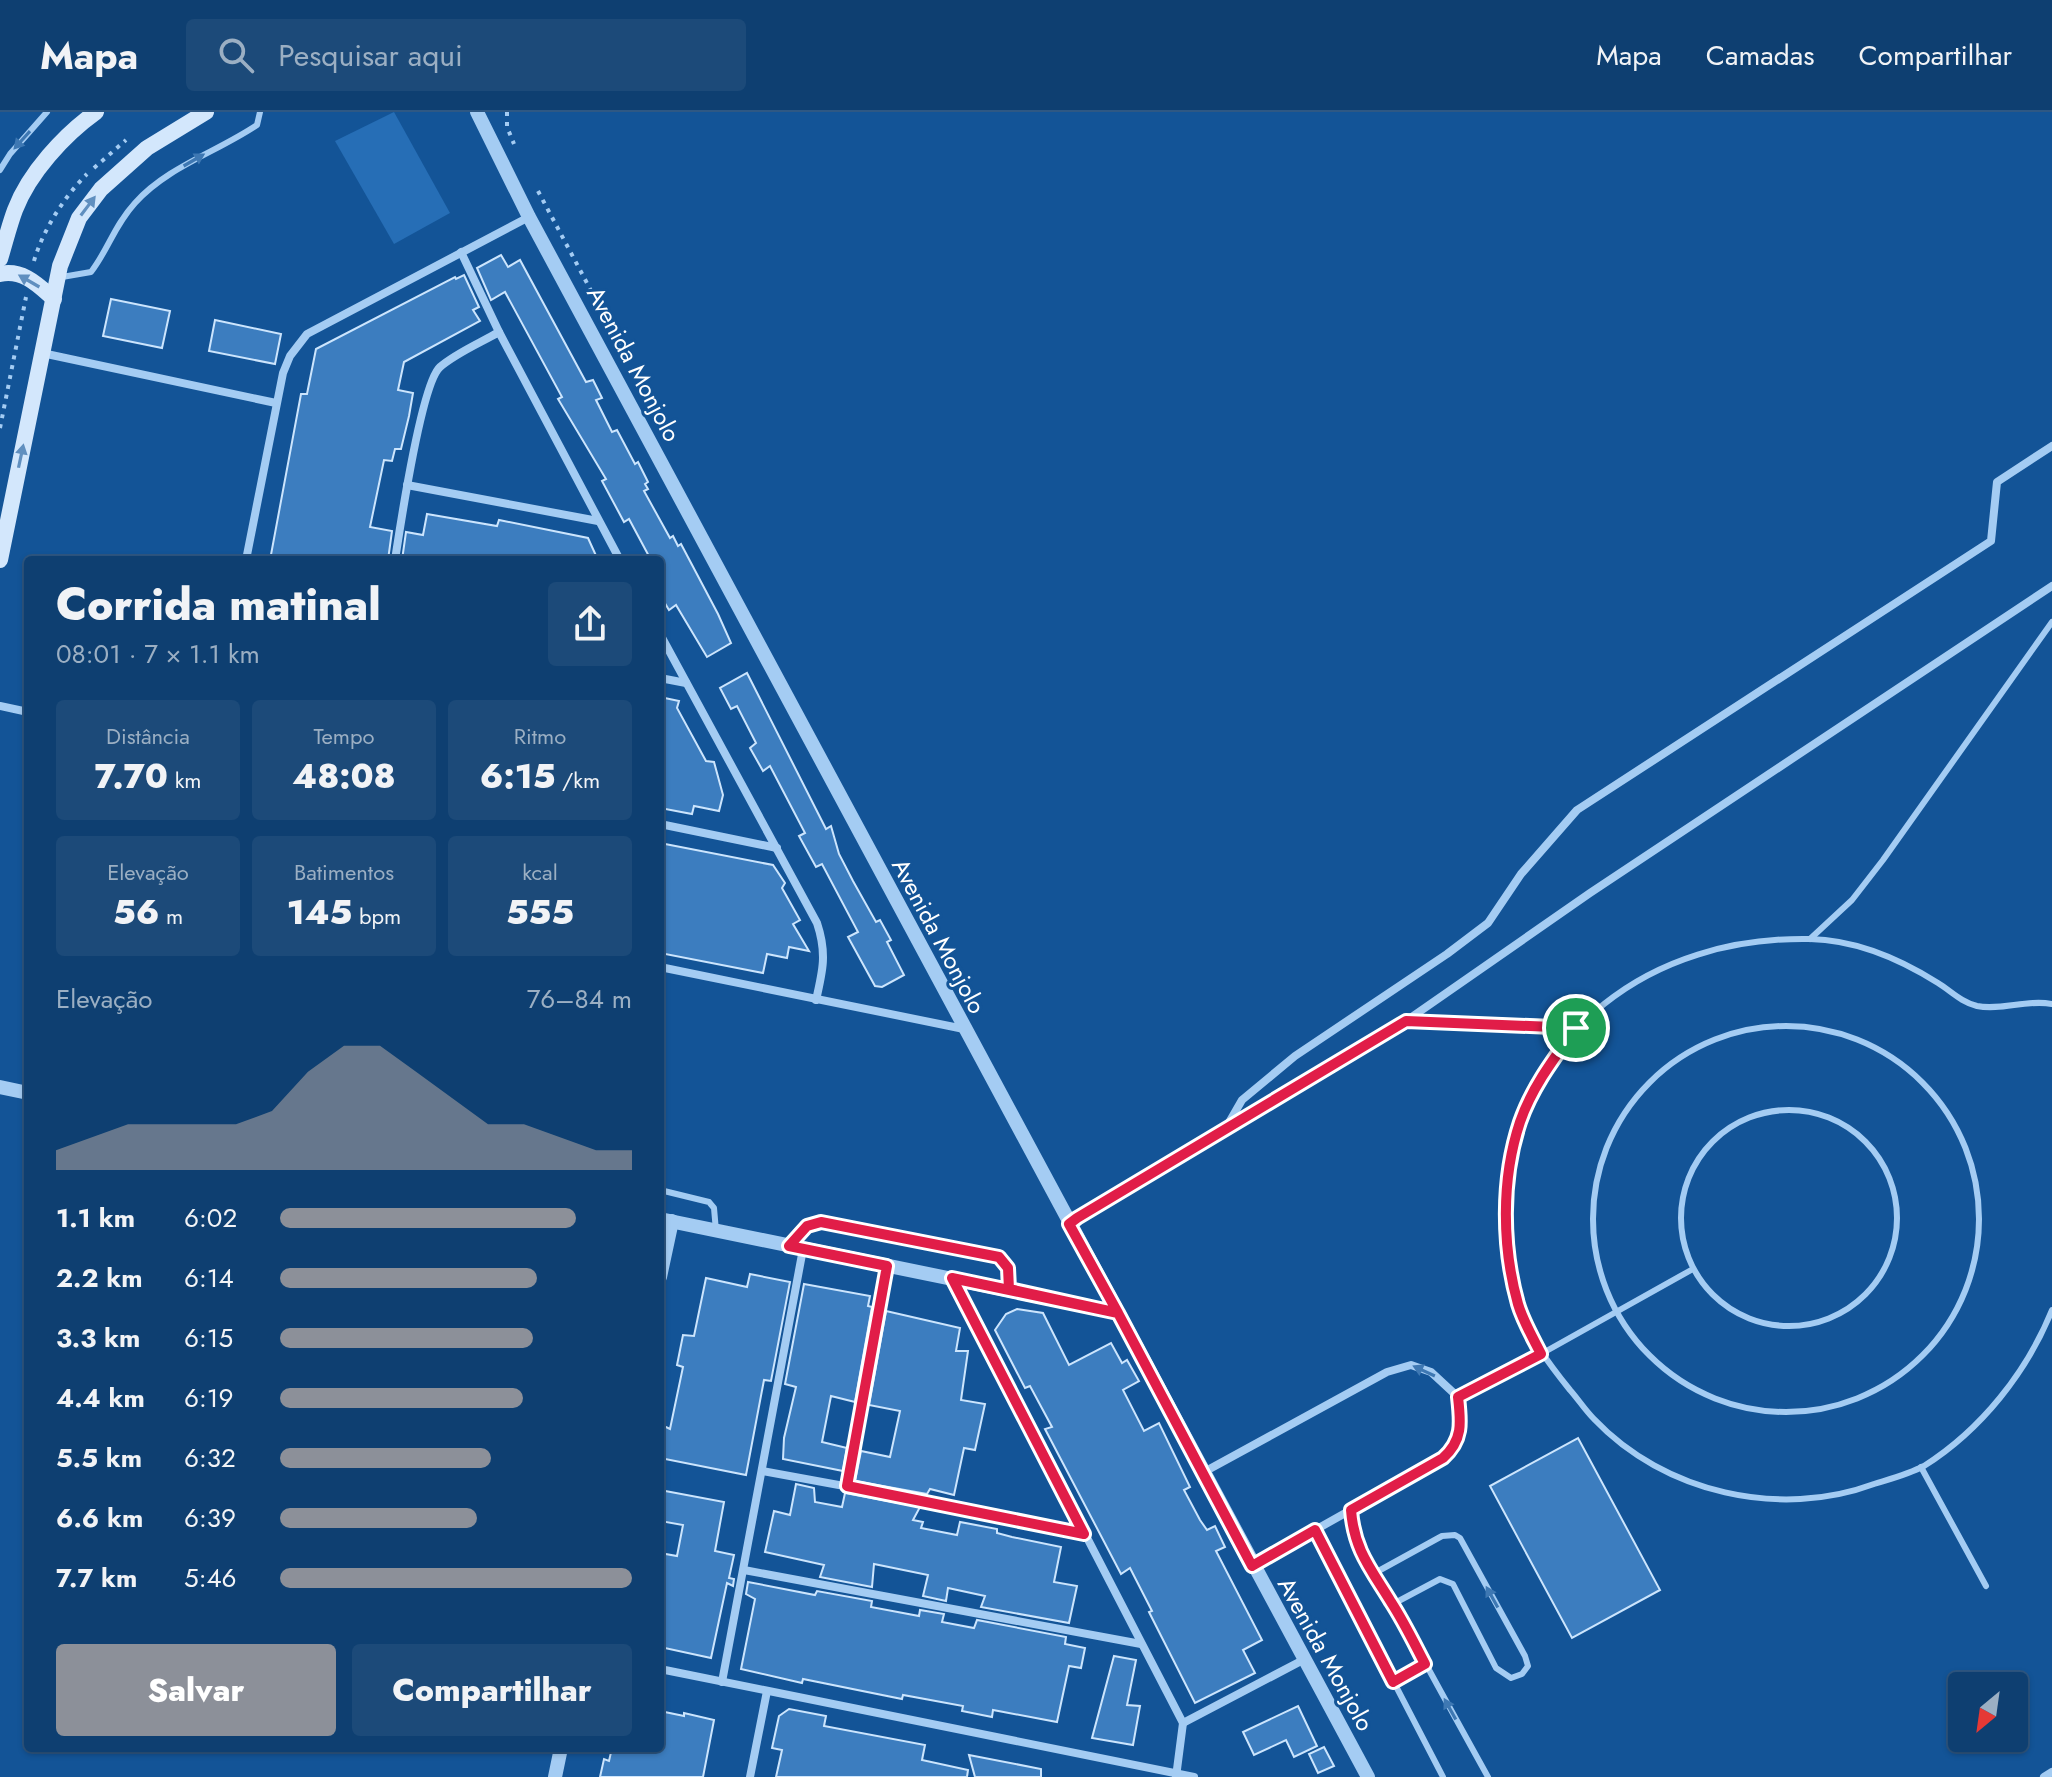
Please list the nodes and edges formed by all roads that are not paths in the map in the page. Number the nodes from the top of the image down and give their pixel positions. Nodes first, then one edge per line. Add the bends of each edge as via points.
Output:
1 (47, 112) edge
2 (96, 112) edge
3 (206, 112) edge
4 (260, 112) edge
5 (477, 112) edge
6 (0, 170) edge
7 (529, 217) junction
8 (461, 252) junction
9 (0, 259) edge
10 (0, 274) edge
11 (58, 277) junction
12 (54, 299) junction
13 (499, 332) junction
14 (42, 353) junction
15 (276, 403) junction
16 (2052, 446) edge
17 (407, 485) junction
18 (598, 521) junction
19 (247, 556) edge
20 (396, 556) edge
21 (618, 556) edge
22 (0, 560) edge
23 (2052, 586) edge
24 (2052, 622) edge
25 (664, 642) edge
26 (664, 679) edge
27 (686, 683) junction
28 (0, 706) edge
29 (24, 711) edge
30 (664, 825) edge
31 (777, 848) junction
32 (1810, 939) junction
33 (664, 968) edge
34 (816, 1000) junction
35 (2052, 1004) edge
36 (1406, 1021) junction
37 (1576, 1028) junction
38 (964, 1029) junction
39 (0, 1087) edge
40 (24, 1092) edge
41 (1227, 1126) junction
42 (664, 1191) edge
43 (666, 1220) edge
44 (1069, 1224) junction
45 (716, 1231) junction
46 (796, 1248) junction
47 (887, 1266) junction
48 (1693, 1269) junction
49 (952, 1278) junction
50 (1009, 1289) junction
51 (2052, 1310) edge
52 (1118, 1313) junction
53 (1616, 1313) junction
54 (1541, 1354) junction
55 (1458, 1397) junction
56 (1921, 1467) junction
57 (762, 1471) junction
58 (1204, 1472) junction
59 (847, 1486) junction
60 (1351, 1510) junction
61 (1315, 1530) junction
62 (1084, 1534) junction
63 (1252, 1566) junction
64 (744, 1570) junction
65 (1373, 1574) junction
66 (1986, 1586) dead end
67 (1393, 1604) junction
68 (1141, 1644) junction
69 (1305, 1659) junction
70 (1425, 1664) junction
71 (664, 1670) edge
72 (722, 1682) junction
73 (1393, 1682) junction
74 (767, 1691) junction
75 (1183, 1723) junction
76 (560, 1752) edge
77 (2052, 1772) edge
78 (1177, 1775) edge
79 (555, 1777) edge
80 (750, 1777) edge
81 (1194, 1777) edge
82 (1368, 1777) edge
83 (1443, 1777) edge
84 (1488, 1777) edge
85 (2044, 1777) edge

1 -> 6 lane
2 - 9 main road via 31,180
11 -> 3 main road via 79,218 101,189 147,148
11 -> 4 lane via 91,272 137,200 186,164 257,125
5 - 7 street, Avenida Monjolo
7 - 8 street
7 - 38 street, Avenida Monjolo
8 - 13 street
8 - 15 street via 307,334 290,356
12 -> 10 main road via 31,279
11 - 12 main road
12 - 14 main road
13 - 17 street via 433,374
13 - 18 street
14 - 15 street
22 -> 14 main road
15 - 19 street
16 - 41 street via 1997,482 1991,541 1577,810 1521,874 1488,923 1295,1056 1242,1100
17 - 18 street
17 - 20 street
18 - 21 street
23 - 36 street
24 - 32 lane via 1883,860 1852,900
25 - 27 street
26 - 27 street
27 - 31 street
28 - 29 street
30 - 31 street
31 - 34 street via 824,944
32 - 35 lane via 1844,942 1899,960 1979,1007
32 - 37 lane via 1704,952 1650,973
33 - 34 street
34 - 38 street
36 - 37 lane
36 - 41 street
37 - 54 lane via 1544,1073 1520,1122 1510,1168 1508,1257 1519,1306
38 - 44 street, Avenida Monjolo
39 - 40 street
41 - 44 street
42 - 45 lane via 709,1202
43 - 45 street
44 - 52 street, Avenida Monjolo
45 - 46 street
46 - 47 street
46 - 50 lane via 807,1226 821,1222 999,1257 1008,1268
46 - 57 street
47 - 49 street
47 - 59 street
48 - 48 lane via 1711,1294 1736,1313 1765,1324 1796,1326 1826,1320 1853,1306 1875,1284 1894,1242 1895,1196 1884,1167 1866,1142 1842,1123 1813,1113 1782,1110 1752,1116 1724,1130 1702,1152 1687,1179 1680,1209 1682,1240
48 - 53 lane
49 - 50 street
49 - 62 street
50 - 52 street
51 - 56 lane via 2017,1378 1985,1414
52 - 58 street, Avenida Monjolo
53 - 53 lane via 1643,1350 1677,1380 1717,1401 1761,1412 1806,1413 1850,1403 1891,1383 1926,1355 1960,1306 1972,1278 1980,1234 1978,1189 1966,1146 1944,1107 1913,1073 1876,1048 1834,1031 1789,1025 1744,1030 1701,1045 1663,1068 1632,1101 1608,1139 1595,1182 1592,1227 1599,1272
53 - 54 lane
54 - 55 street
54 - 56 lane via 1595,1421 1633,1451 1677,1477 1717,1491 1770,1500 1805,1499 1851,1493
55 -> 58 street via 1431,1372 1411,1365 1387,1372
55 - 60 street via 1462,1426 1455,1447
56 - 66 lane
57 - 59 street
57 - 64 street
58 - 63 street, Avenida Monjolo
59 - 62 street
60 - 61 street
60 - 65 lane via 1353,1532
61 - 63 street
61 - 73 lane
62 - 68 street
63 - 69 street, Avenida Monjolo
64 - 68 street
64 - 72 street
65 - 67 lane
67 -> 65 lane via 1440,1579 1448,1580 1496,1668 1511,1678 1528,1666 1455,1535 1442,1536
67 - 70 lane
68 - 75 street
69 - 75 street
69 - 82 street, Avenida Monjolo
70 - 73 lane
84 -> 70 lane
71 - 72 street
72 - 74 street
73 - 83 lane
74 - 78 street
74 - 80 street
75 - 78 street
76 - 79 street
77 - 85 street
78 - 81 street

